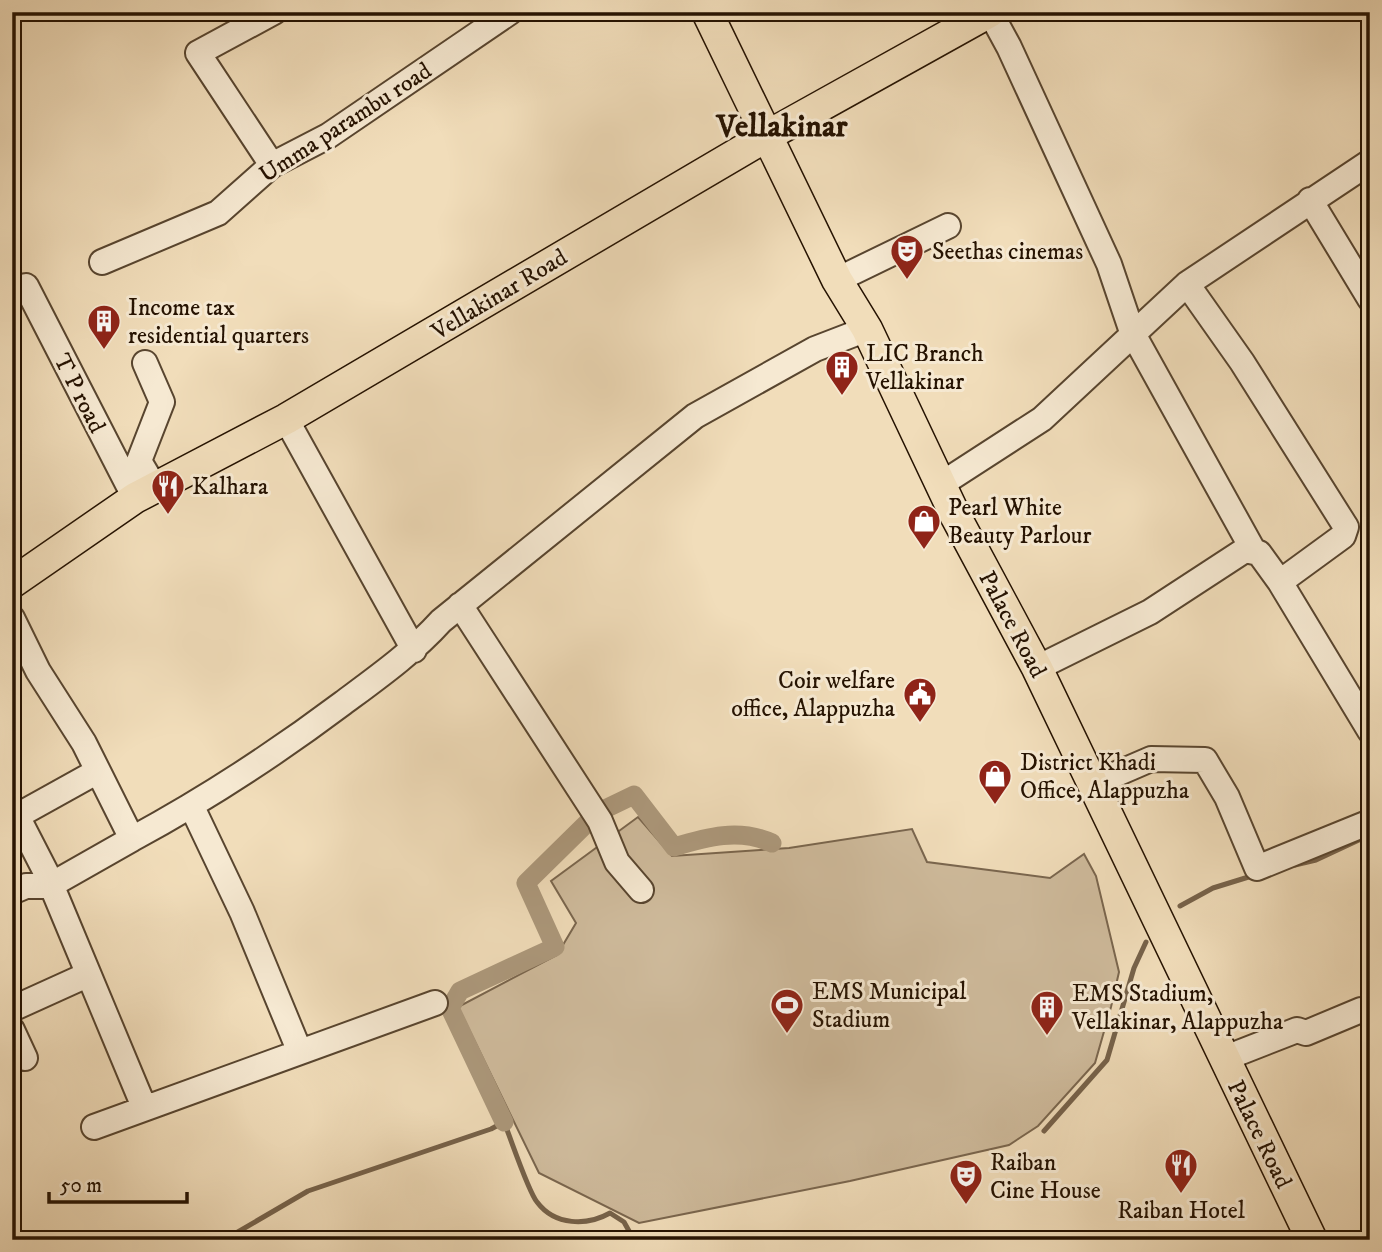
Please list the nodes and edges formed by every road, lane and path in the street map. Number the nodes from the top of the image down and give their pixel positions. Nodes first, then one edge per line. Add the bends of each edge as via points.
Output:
1 (274, 12) edge
2 (509, 12) edge
3 (707, 12) edge
4 (980, 15) edge
5 (766, 136) junction
6 (1370, 162) edge
7 (272, 165) junction
8 (1310, 200) junction
9 (948, 226) dead end
10 (102, 262) dead end
11 (837, 280) junction
12 (1187, 284) junction
13 (19, 288) edge
14 (1370, 299) edge
15 (867, 329) junction
16 (1132, 332) junction
17 (145, 363) dead end
18 (286, 419) junction
19 (940, 485) junction
20 (145, 493) junction
21 (1253, 550) junction
22 (1280, 582) junction
23 (12, 583) edge
24 (460, 605) junction
25 (12, 618) edge
26 (414, 650) junction
27 (1037, 668) junction
28 (1370, 731) edge
29 (98, 771) junction
30 (1091, 785) junction
31 (192, 807) junction
32 (1370, 822) edge
33 (132, 839) junction
34 (53, 886) junction
35 (641, 890) dead end
36 (12, 892) edge
37 (87, 975) junction
38 (435, 1003) dead end
39 (12, 1009) edge
40 (1361, 1010) dead end
41 (12, 1031) edge
42 (299, 1050) junction
43 (25, 1058) dead end
44 (1223, 1059) junction
45 (145, 1107) junction
46 (94, 1127) dead end
47 (1312, 1240) edge

1 - 7 street via 198,53
2 - 7 street, Umma parambu road via 328,136
3 - 5 main road, Palace Road
4 - 5 main road, Vellakinar Road
4 - 16 street via 1009,47 1109,264
5 - 11 main road, Palace Road
5 - 18 main road, Vellakinar Road
6 - 8 street
7 - 10 street, Umma parambu road via 218,213
8 - 12 street
8 - 14 street
9 - 11 street
11 - 15 main road, Palace Road
12 - 16 street
12 - 22 street via 1346,527 1343,536
13 - 20 street, T P road
15 - 19 main road, Palace Road
15 - 24 street via 816,349 695,416
16 - 19 street via 1042,419
16 - 21 street
17 - 20 street via 162,402 139,461
18 - 20 main road, Vellakinar Road
18 - 26 street
19 - 27 main road, Palace Road
20 - 23 main road, Vellakinar Road
21 - 22 street
21 - 27 street via 1245,550 1150,612
22 - 28 street
24 - 26 street
24 - 35 street via 600,821 617,862
25 - 29 street
26 - 31 street via 277,752
27 - 30 main road, Palace Road
29 - 33 street
29 - 34 street via 17,817
30 - 32 street via 1151,759 1205,760 1258,868
30 - 44 main road, Palace Road
31 - 33 street
31 - 42 street
33 - 34 street
34 - 36 street via 26,886
34 - 37 street
37 - 39 street
37 - 45 street
38 - 42 street
40 - 44 street
41 - 43 street
42 - 45 street
44 - 47 main road, Palace Road
45 - 46 street

